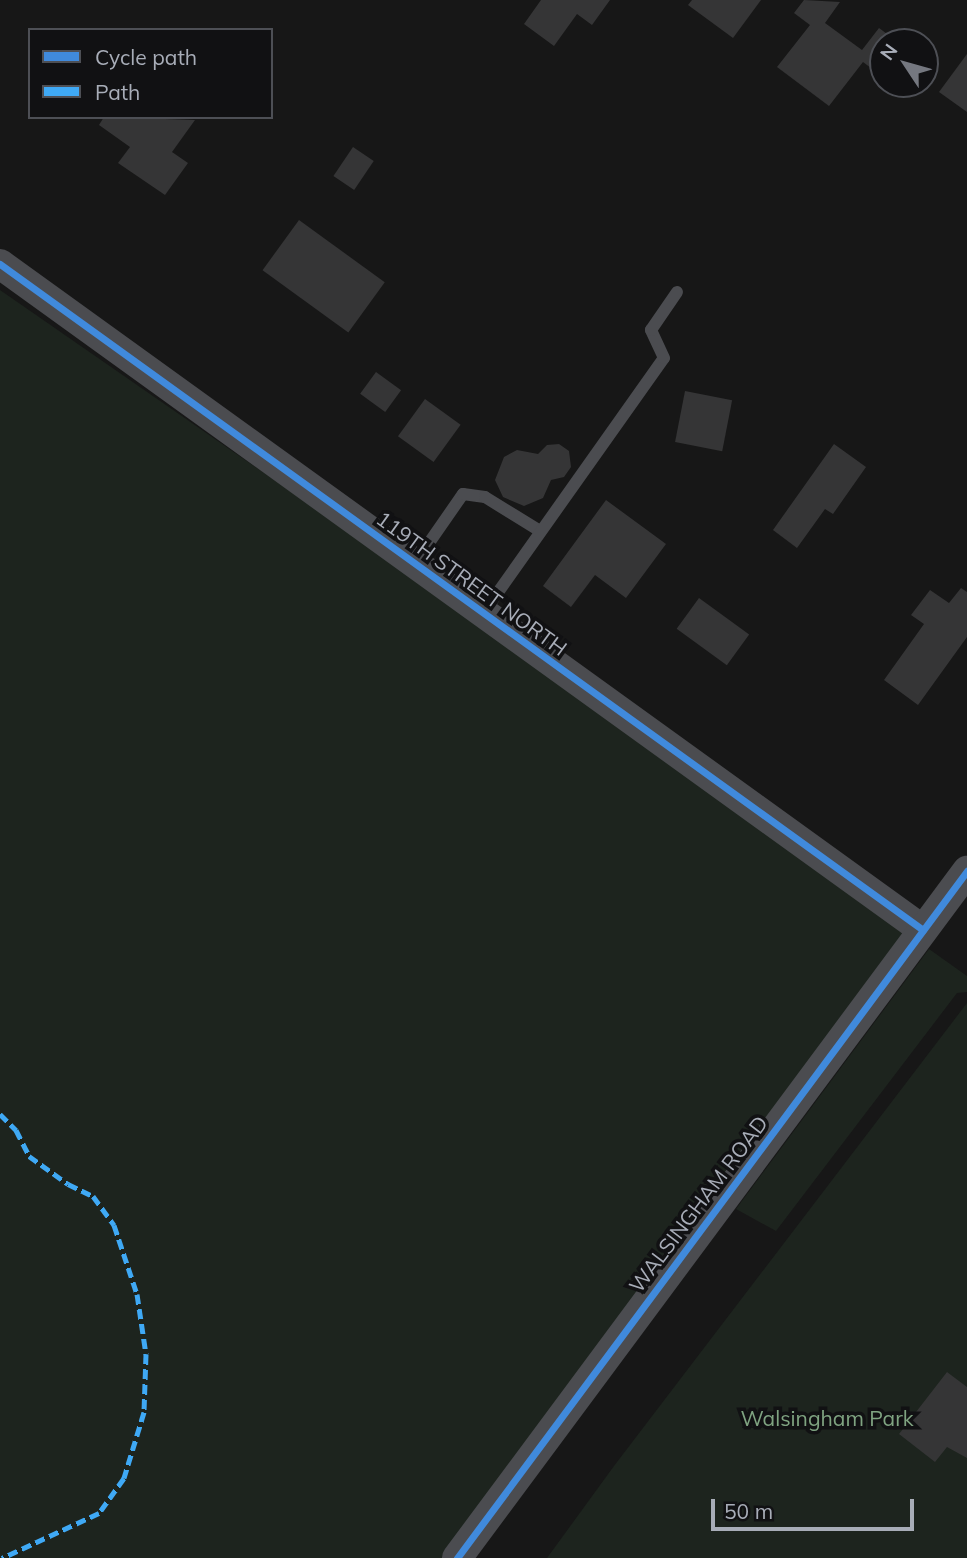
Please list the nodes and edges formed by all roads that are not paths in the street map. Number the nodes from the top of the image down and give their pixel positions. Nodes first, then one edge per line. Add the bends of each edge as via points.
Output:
1 (0, 264) edge
2 (677, 292) dead end
3 (540, 531) junction
4 (415, 563) junction
5 (484, 613) junction
6 (967, 871) edge
7 (923, 930) junction
8 (457, 1558) edge

1 - 4 street, 119TH STREET NORTH
2 - 3 lane via 651,330 664,358
3 - 4 lane via 485,497 463,494
3 - 5 lane
4 - 5 street, 119TH STREET NORTH
5 - 7 street, 119TH STREET NORTH
6 - 7 street, WALSINGHAM ROAD
7 - 8 street, WALSINGHAM ROAD

